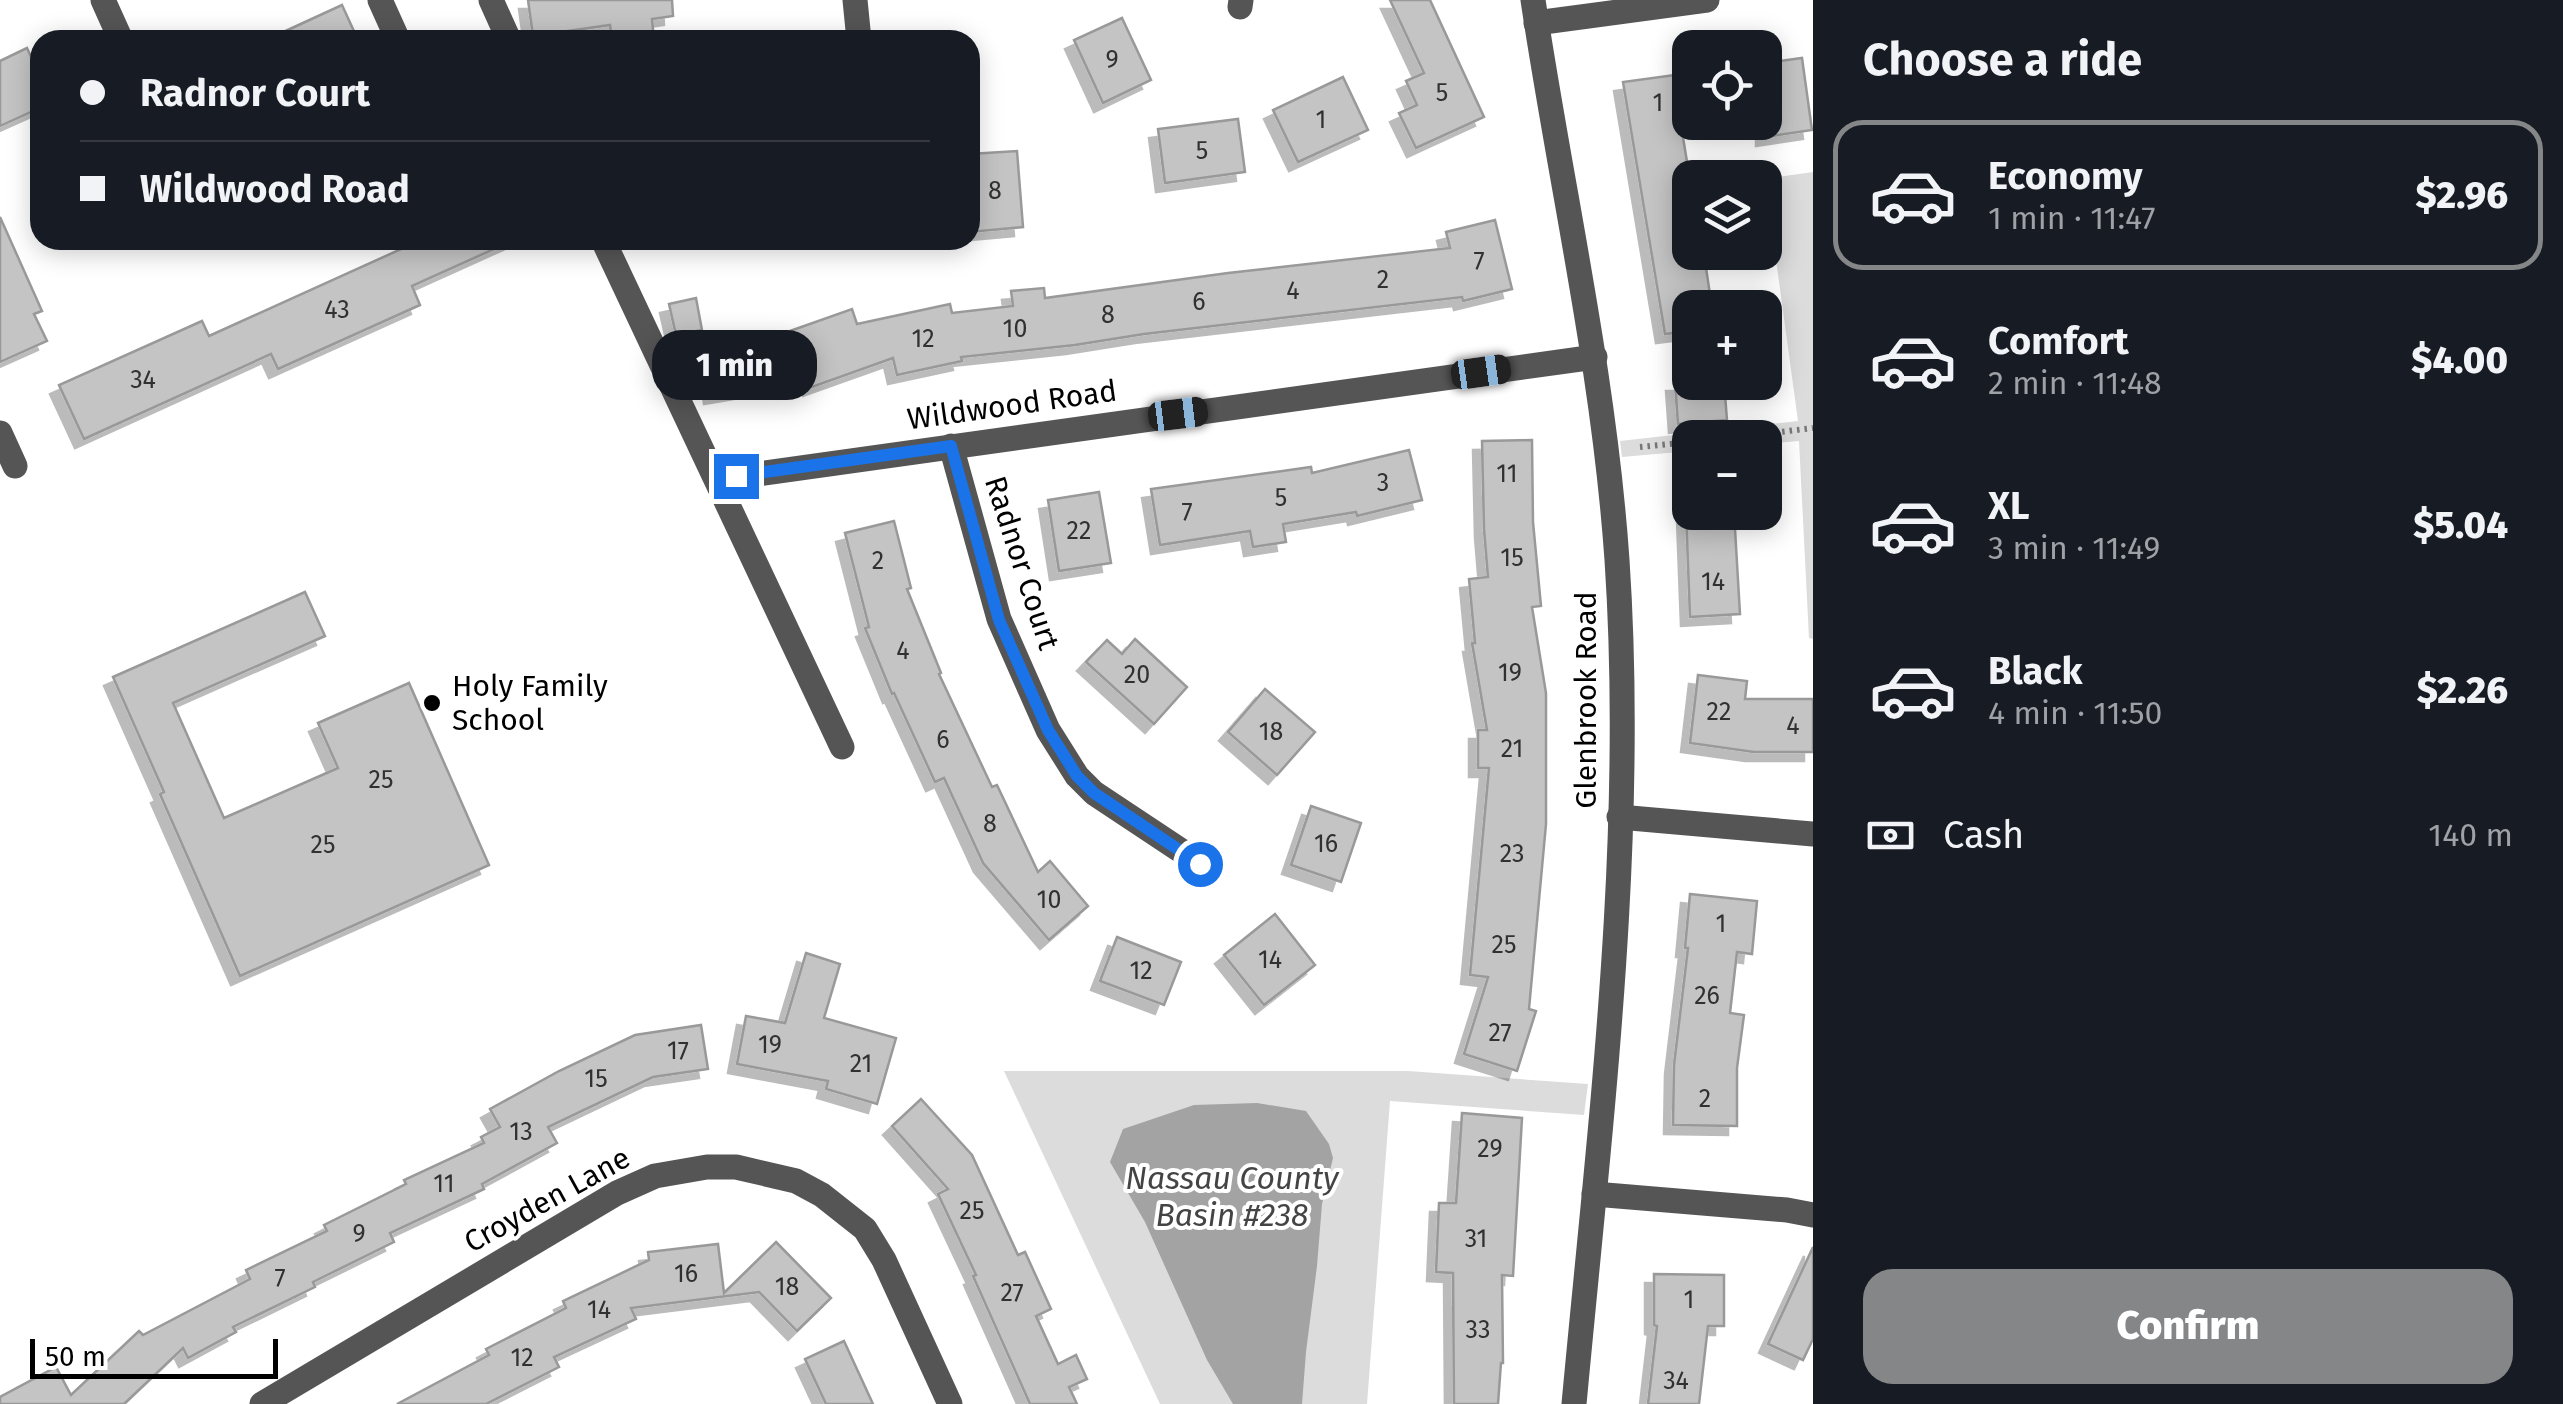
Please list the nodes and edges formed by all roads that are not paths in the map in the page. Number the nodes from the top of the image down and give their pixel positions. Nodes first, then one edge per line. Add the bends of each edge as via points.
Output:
1 (102, 0) edge
2 (380, 0) edge
3 (490, 0) edge
4 (855, 0) edge
5 (1706, 0) edge
6 (1534, 12) edge
7 (116, 30) edge
8 (394, 30) edge
9 (504, 30) edge
10 (858, 30) edge
11 (608, 250) edge
12 (1595, 357) junction
13 (0, 434) edge
14 (951, 446) junction
15 (14, 466) dead end
16 (736, 476) dead end
17 (842, 747) dead end
18 (1619, 816) junction
19 (1813, 834) edge
20 (1200, 864) dead end
21 (1594, 1194) junction
22 (1813, 1214) edge
23 (262, 1404) edge
24 (950, 1404) edge
25 (1574, 1404) edge

1 - 7 street
2 - 8 street
3 - 9 street
4 - 10 street
5 - 6 street
6 - 12 street, Glenbrook Road
11 - 17 street
12 - 14 street, Wildwood Road
12 - 18 street, Glenbrook Road via 1617,558
13 - 15 street
14 - 16 street, Wildwood Road
14 - 20 street, Radnor Court via 999,620 1048,730 1094,793
18 - 19 street
18 - 21 street, Glenbrook Road
21 - 22 street
21 - 25 street, Glenbrook Road
23 - 24 street, Croyden Lane via 618,1193 656,1176 721,1167 796,1181 864,1229

